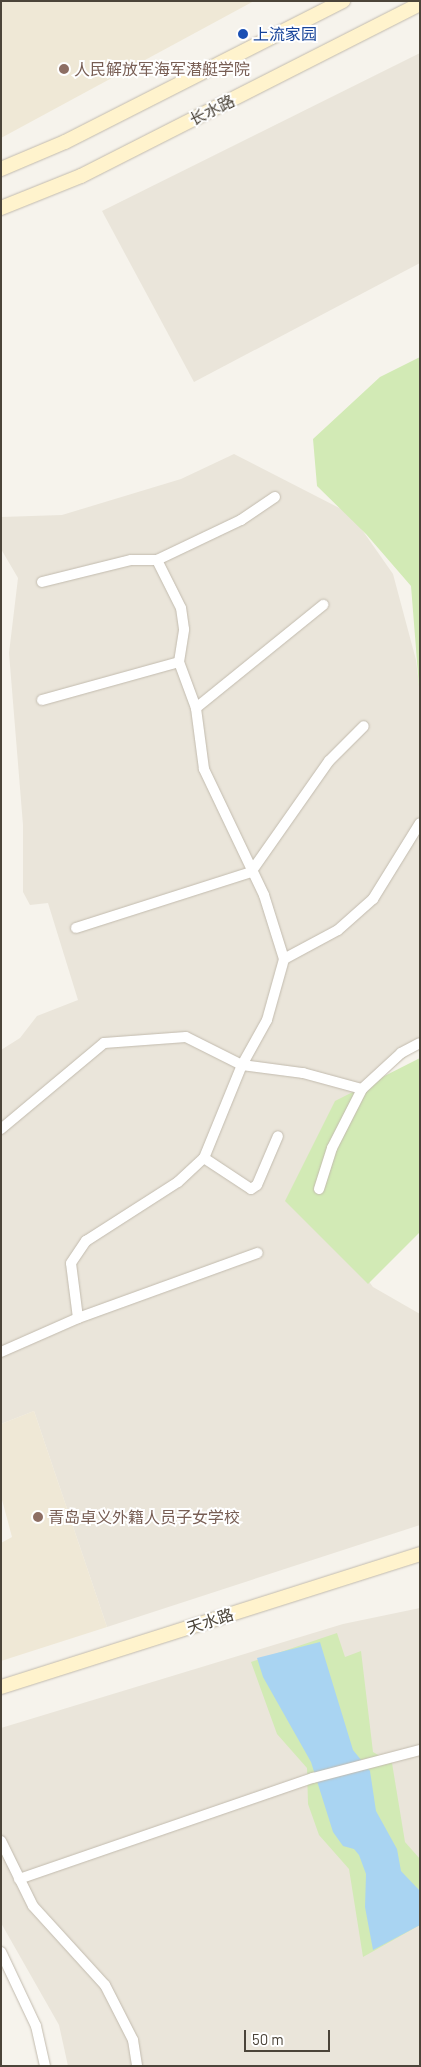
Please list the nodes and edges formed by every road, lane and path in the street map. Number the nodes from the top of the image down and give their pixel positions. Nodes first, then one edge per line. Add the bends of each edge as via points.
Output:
1 (343, 1) edge
2 (420, 4) edge
3 (1, 169) edge
4 (1, 208) edge
5 (274, 497) dead end
6 (157, 560) junction
7 (42, 582) dead end
8 (323, 604) dead end
9 (179, 662) junction
10 (42, 700) dead end
11 (196, 708) junction
12 (364, 726) dead end
13 (420, 823) edge
14 (251, 872) junction
15 (76, 928) dead end
16 (284, 959) junction
17 (420, 1043) edge
18 (242, 1065) junction
19 (362, 1090) junction
20 (1, 1128) edge
21 (278, 1136) dead end
22 (204, 1158) junction
23 (318, 1188) dead end
24 (258, 1252) dead end
25 (78, 1318) junction
26 (1, 1352) edge
27 (420, 1554) edge
28 (1, 1688) edge
29 (420, 1750) edge
30 (1, 1841) edge
31 (19, 1879) junction
32 (1, 1952) edge
33 (45, 2066) edge
34 (137, 2066) edge

1 - 3 main road via 65,142
2 - 4 main road, 长水路 via 81,176
5 - 6 street via 241,520
6 - 7 street via 122,562
6 - 9 street via 181,608 184,629
8 - 11 street
9 - 10 street
9 - 11 street
11 - 14 street via 204,769
12 - 14 street via 329,760
13 - 16 street via 373,899 338,930
14 - 15 street
14 - 16 street via 264,895
16 - 18 street via 267,1020
17 - 19 street via 401,1053
18 - 19 street via 303,1073
18 - 20 street via 186,1038 104,1043
18 - 22 street
19 - 23 street via 332,1148
21 - 22 street via 257,1185 251,1189
22 - 25 street via 178,1182 86,1241 71,1264
24 - 25 street
25 - 26 street
27 - 28 main road, 天水路
29 - 31 street via 314,1778
30 - 31 street
31 - 34 street via 33,1906 105,1985 134,2040
32 - 33 street via 36,2026

